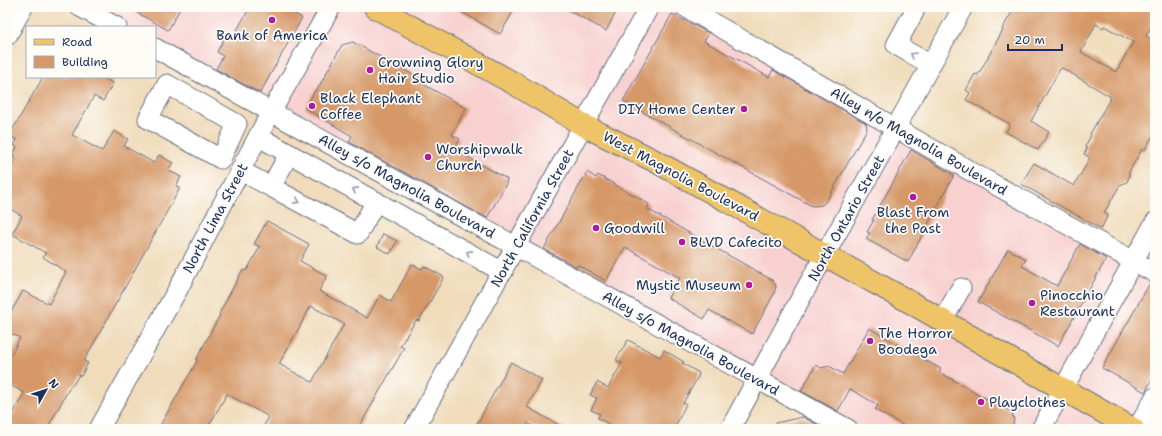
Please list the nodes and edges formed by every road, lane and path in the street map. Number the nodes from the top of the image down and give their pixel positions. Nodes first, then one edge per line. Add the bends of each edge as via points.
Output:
1 (23, 7) edge
2 (80, 7) edge
3 (331, 7) edge
4 (375, 7) edge
5 (650, 7) edge
6 (685, 7) edge
7 (963, 7) edge
8 (914, 12) dead end
9 (115, 26) edge
10 (7, 36) edge
11 (156, 49) edge
12 (931, 65) junction
13 (272, 112) junction
14 (583, 125) junction
15 (896, 128) junction
16 (259, 137) junction
17 (228, 143) junction
18 (289, 154) junction
19 (245, 163) junction
20 (271, 187) junction
21 (376, 201) junction
22 (1155, 222) edge
23 (516, 247) junction
24 (825, 254) junction
25 (1133, 261) junction
26 (503, 272) junction
27 (1155, 273) edge
28 (961, 288) dead end
29 (943, 320) junction
30 (757, 379) junction
31 (1063, 389) junction
32 (1155, 397) edge
33 (100, 429) edge
34 (414, 429) edge
35 (730, 429) edge
36 (848, 429) edge
37 (1041, 429) edge
38 (1133, 429) edge
39 (1137, 429) edge

1 - 10 street
2 - 9 street
3 - 13 street, North Lima Street
4 - 14 main road, West Magnolia Boulevard via 515,84
5 - 14 street, North California Street
6 - 15 street, Alley n/o Magnolia Boulevard
7 - 12 street, North Ontario Street
12 -> 8 street via 896,45
11 - 13 street, Alley s/o Magnolia Boulevard
12 - 15 street, North Ontario Street
13 - 16 street, North Lima Street
13 - 23 street, Alley s/o Magnolia Boulevard
14 - 23 street, North California Street
14 - 24 main road, West Magnolia Boulevard via 655,161
15 - 24 street, North Ontario Street
15 - 25 street, Alley n/o Magnolia Boulevard
16 - 18 street
16 - 19 street, North Lima Street
17 - 17 street via 237,124 167,84 148,119 221,158
17 - 19 street
18 - 20 street
21 -> 18 street
19 - 20 street
19 - 33 street, North Lima Street
20 -> 21 street via 358,234
26 -> 21 street
22 - 25 street
23 - 26 street, North California Street
23 - 30 street, Alley s/o Magnolia Boulevard
24 - 29 main road, West Magnolia Boulevard
24 - 30 street, North Ontario Street
25 - 27 street, Alley n/o Magnolia Boulevard
25 - 31 street
26 - 34 street, North California Street
28 - 29 street
29 - 31 main road, West Magnolia Boulevard
30 - 35 street, North Ontario Street
30 - 36 street, Alley s/o Magnolia Boulevard
31 - 37 street
31 - 38 main road, West Magnolia Boulevard
32 - 39 street

